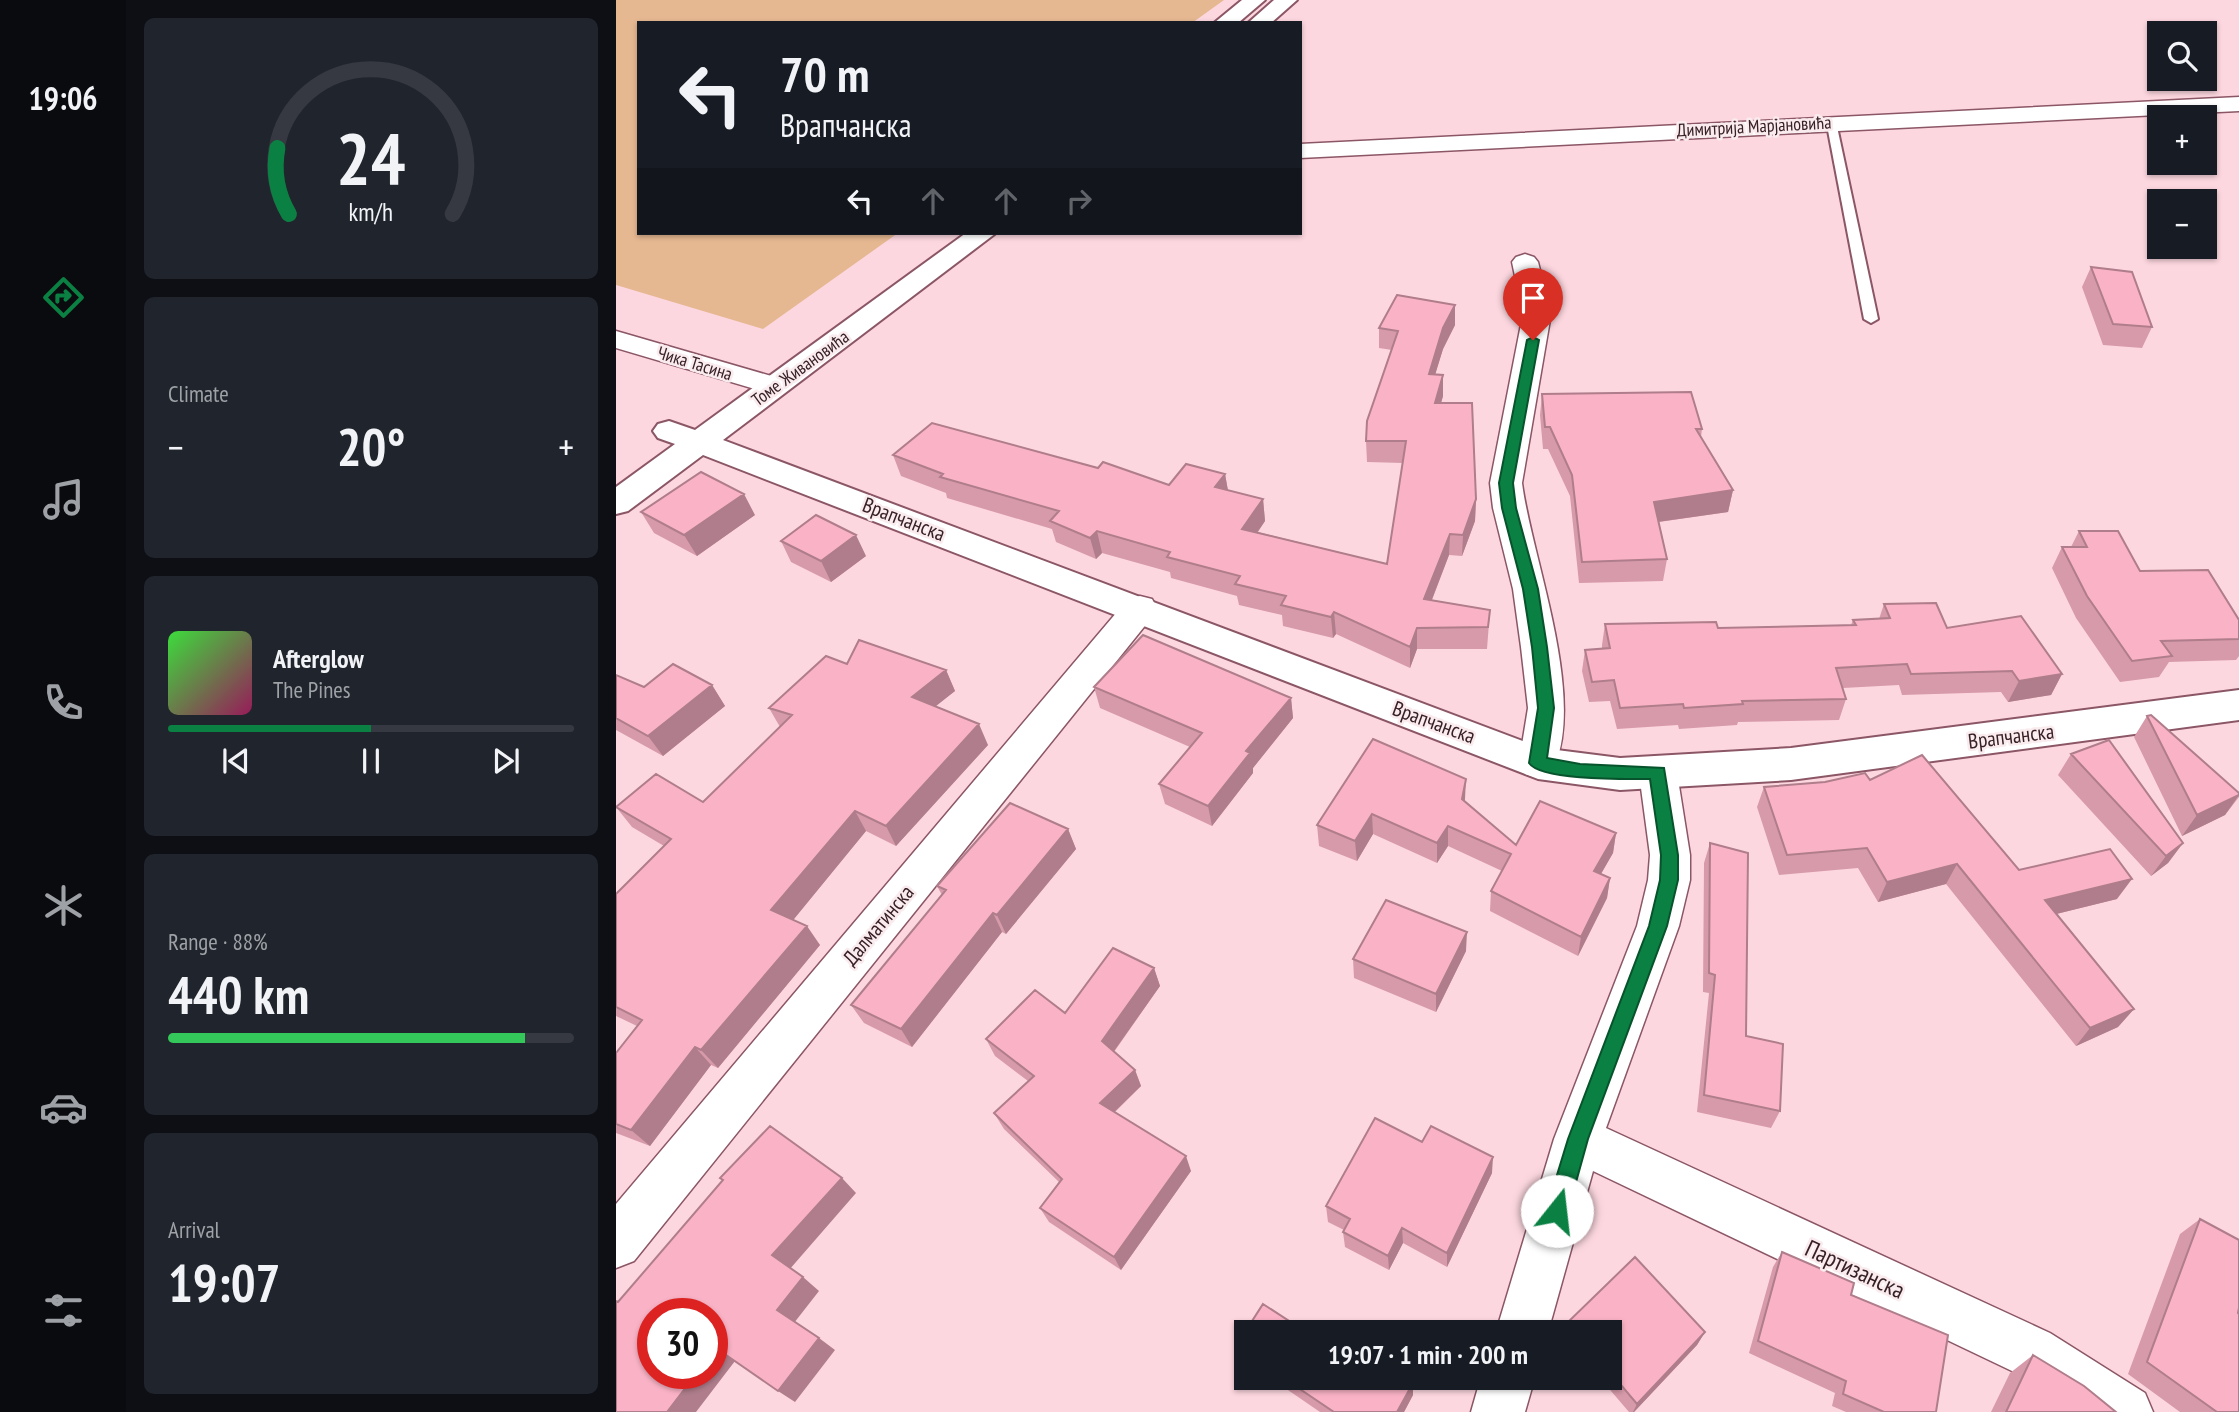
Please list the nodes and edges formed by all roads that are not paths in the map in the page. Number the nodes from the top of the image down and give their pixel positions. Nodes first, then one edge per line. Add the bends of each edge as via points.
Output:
1 (1255, 0) edge
2 (1287, 0) edge
3 (1227, 21) edge
4 (1261, 21) edge
5 (2239, 95) edge
6 (2239, 104) edge
7 (2208, 105) joint
8 (2147, 108) edge
9 (1830, 122) junction
10 (1302, 151) edge
11 (936, 235) edge
12 (980, 235) edge
13 (1525, 262) dead end
14 (1871, 320) dead end
15 (616, 339) edge
16 (743, 377) junction
17 (775, 386) junction
18 (684, 436) junction
19 (616, 470) edge
20 (616, 502) edge
21 (1140, 608) junction
22 (2239, 705) edge
23 (1538, 763) junction
24 (1658, 773) junction
25 (1578, 1139) junction
26 (616, 1243) edge
27 (1525, 1320) edge
28 (1504, 1390) edge
29 (1498, 1412) edge
30 (2126, 1412) edge

1 - 3 main road
2 - 4 main road
5 - 7 street, Димитрија Марјановића
6 - 7 street, Димитрија Марјановића
8 - 9 street, Димитрија Марјановића
9 - 10 street, Димитрија Марјановића
9 - 14 lane
11 - 16 main road, Томе Живановића
12 - 17 main road, Томе Живановића
13 - 23 street via 1537,314 1506,483 1530,589 1542,672 1546,708
15 - 16 street, Чика Тасина
16 - 17 street, Чика Тасина
16 - 18 main road, Томе Живановића
17 - 18 main road, Томе Живановића
18 - 19 main road, Томе Живановића
18 - 20 main road, Томе Живановића
18 - 21 main road, Врапчанска
21 - 23 main road, Врапчанска
21 - 26 street, Далматинска
22 - 24 main road, Врапчанска via 1791,764
23 - 24 main road, Врапчанска via 1580,771
24 - 25 street via 1670,855 1669,880 1642,973
25 - 27 street
25 - 30 street, Партизанска via 2031,1352
28 - 29 street

